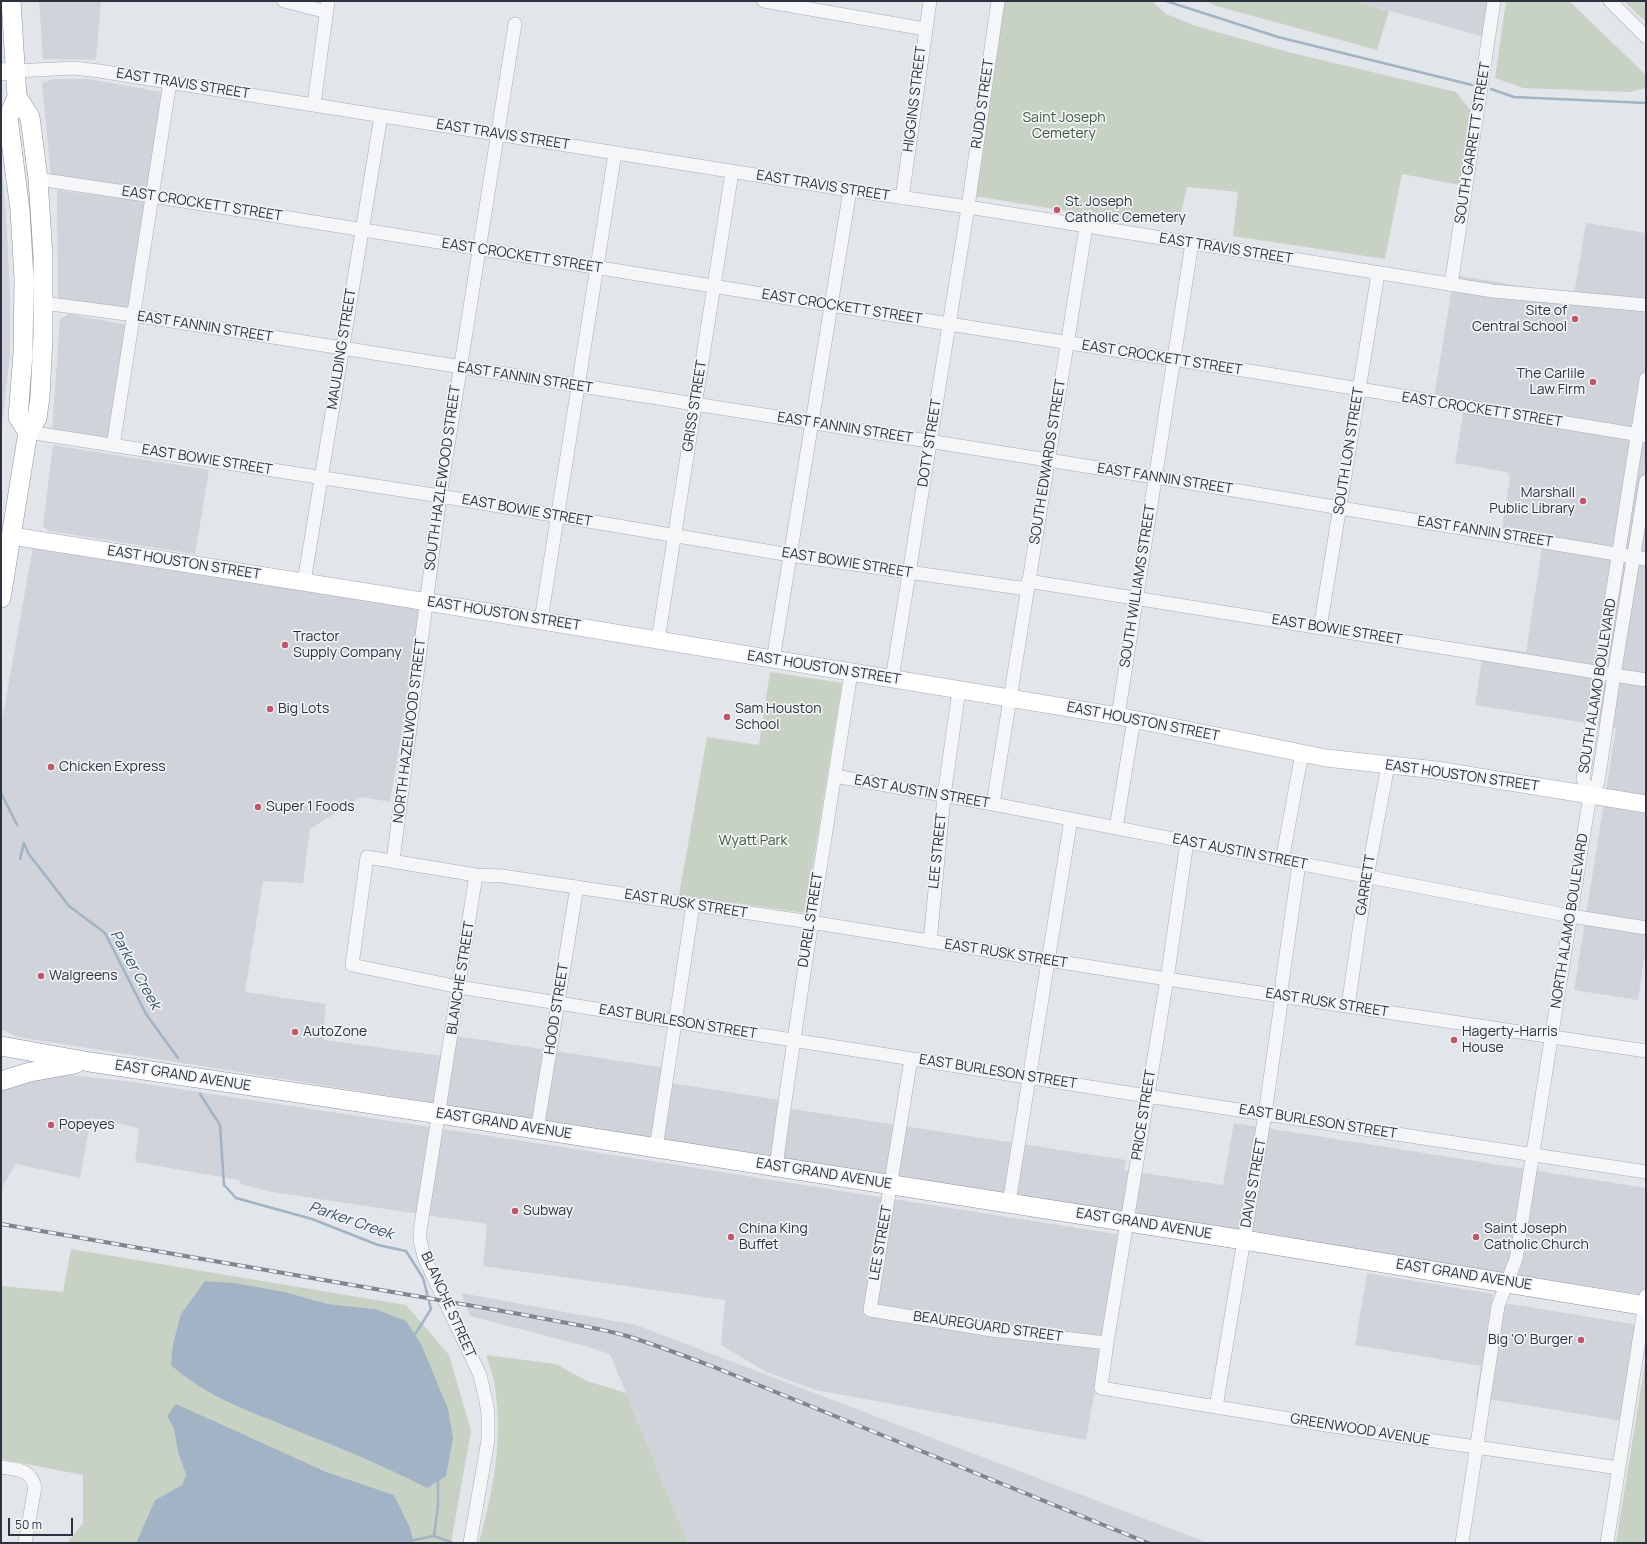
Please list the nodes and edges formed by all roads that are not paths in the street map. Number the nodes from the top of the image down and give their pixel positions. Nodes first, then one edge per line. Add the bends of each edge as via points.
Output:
1 (12, 1) edge
2 (284, 1) edge
3 (764, 1) edge
4 (930, 1) edge
5 (998, 1) edge
6 (1494, 1) edge
7 (1610, 1) edge
8 (327, 6) edge
9 (516, 24) dead end
10 (925, 29) junction
11 (1646, 37) edge
12 (8, 72) edge
13 (170, 82) junction
14 (17, 97) junction
15 (314, 104) junction
16 (381, 116) junction
17 (498, 135) junction
18 (615, 153) junction
19 (732, 172) junction
20 (38, 179) junction
21 (850, 190) junction
22 (152, 196) junction
23 (902, 198) junction
24 (968, 207) junction
25 (1086, 227) junction
26 (362, 230) junction
27 (1192, 243) junction
28 (479, 249) junction
29 (597, 268) junction
30 (1378, 274) junction
31 (1451, 285) junction
32 (714, 287) junction
33 (43, 303) junction
34 (831, 305) junction
35 (1646, 305) edge
36 (134, 315) junction
37 (949, 324) junction
38 (1067, 343) junction
39 (342, 349) junction
40 (1174, 359) junction
41 (460, 367) junction
42 (1646, 379) edge
43 (578, 386) junction
44 (1359, 390) junction
45 (695, 404) junction
46 (812, 423) junction
47 (28, 432) junction
48 (1642, 436) edge
49 (930, 441) junction
50 (113, 446) junction
51 (1048, 460) junction
52 (321, 477) junction
53 (1155, 477) junction
54 (1646, 481) edge
55 (440, 496) junction
56 (1340, 508) junction
57 (558, 516) junction
58 (7, 535) edge
59 (674, 536) junction
60 (1618, 554) junction
61 (790, 555) junction
62 (1640, 558) edge
63 (909, 572) junction
64 (304, 582) junction
65 (1028, 585) junction
66 (1, 598) edge
67 (1136, 598) junction
68 (427, 602) junction
69 (541, 620) junction
70 (1320, 628) junction
71 (658, 640) junction
72 (773, 660) junction
73 (1600, 672) junction
74 (851, 673) junction
75 (1614, 675) junction
76 (892, 679) junction
77 (1646, 680) edge
78 (959, 690) junction
79 (1009, 698) junction
80 (1118, 716) junction
81 (1134, 719) junction
82 (1302, 753) junction
83 (1388, 765) junction
84 (835, 776) junction
85 (1590, 795) junction
86 (944, 796) junction
87 (993, 804) junction
88 (1646, 804) edge
89 (1071, 819) junction
90 (1116, 828) junction
91 (1187, 842) junction
92 (393, 861) junction
93 (1282, 861) junction
94 (1299, 864) junction
95 (476, 875) junction
96 (1367, 878) junction
97 (577, 887) junction
98 (693, 905) junction
99 (1572, 916) junction
100 (810, 922) junction
101 (1646, 928) edge
102 (930, 942) junction
103 (1048, 961) junction
104 (352, 965) joint
105 (1167, 979) junction
106 (460, 987) junction
107 (1282, 996) junction
108 (558, 1003) junction
109 (1348, 1006) junction
110 (675, 1021) junction
111 (1, 1034) edge
112 (1552, 1037) junction
113 (792, 1040) junction
114 (1, 1046) edge
115 (1646, 1051) edge
116 (41, 1054) junction
117 (911, 1059) junction
118 (90, 1062) junction
119 (1030, 1076) junction
120 (1, 1081) edge
121 (1147, 1096) junction
122 (440, 1114) junction
123 (1265, 1114) junction
124 (537, 1130) junction
125 (656, 1148) junction
126 (1533, 1154) junction
127 (776, 1167) junction
128 (1646, 1172) edge
129 (891, 1185) junction
130 (1009, 1203) junction
131 (1127, 1222) junction
132 (1244, 1240) junction
133 (1508, 1282) junction
134 (1646, 1302) edge
135 (870, 1310) joint
136 (1107, 1343) junction
137 (1101, 1388) joint
138 (1216, 1407) junction
139 (1476, 1447) junction
140 (1, 1467) edge
141 (1619, 1468) junction
142 (25, 1543) edge
143 (470, 1543) edge
144 (1462, 1543) edge
145 (1607, 1543) edge

1 - 12 highway
2 - 8 street
3 - 10 street
4 - 10 street, HIGGINS STREET
5 - 24 street, RUDD STREET
6 - 31 street, SOUTH GARRETT STREET
7 - 11 street
8 - 15 street
9 - 17 street, SOUTH HAZLEWOOD STREET
10 - 23 street, HIGGINS STREET
12 - 13 street, EAST TRAVIS STREET via 74,68
12 - 14 highway
13 - 15 street, EAST TRAVIS STREET
13 - 22 street
14 - 20 highway via 30,117
14 - 47 highway via 8,118 20,210 24,299 18,417
15 - 16 street, EAST TRAVIS STREET
16 - 17 street, EAST TRAVIS STREET
16 - 26 street, MAULDING STREET
17 - 18 street, EAST TRAVIS STREET
17 - 28 street, SOUTH HAZLEWOOD STREET
18 - 19 street, EAST TRAVIS STREET
18 - 29 street
19 - 21 street, EAST TRAVIS STREET
19 - 32 street, GRISS STREET
20 - 22 street, EAST CROCKETT STREET
20 - 33 highway
21 - 23 street, EAST TRAVIS STREET
21 - 34 street
22 - 26 street, EAST CROCKETT STREET
22 - 36 street
23 - 24 street, EAST TRAVIS STREET
24 - 25 street, EAST TRAVIS STREET
24 - 37 street, DOTY STREET
25 - 27 street, EAST TRAVIS STREET
25 - 38 street, SOUTH EDWARDS STREET
26 - 28 street, EAST CROCKETT STREET
26 - 39 street, MAULDING STREET
27 - 30 street, EAST TRAVIS STREET
27 - 40 street, SOUTH WILLIAMS STREET
28 - 29 street, EAST CROCKETT STREET
28 - 41 street, SOUTH HAZLEWOOD STREET
29 - 32 street, EAST CROCKETT STREET
29 - 43 street
30 - 31 street, EAST TRAVIS STREET
30 - 44 street, SOUTH LON STREET
31 - 35 street, EAST TRAVIS STREET via 1515,294
32 - 34 street, EAST CROCKETT STREET
32 - 45 street, GRISS STREET
33 - 36 street, EAST FANNIN STREET
33 - 47 highway via 38,418
34 - 37 street, EAST CROCKETT STREET
34 - 46 street
36 - 39 street, EAST FANNIN STREET
36 - 50 street
37 - 38 street, EAST CROCKETT STREET
37 - 49 street, DOTY STREET
38 - 40 street, EAST CROCKETT STREET
38 - 51 street, SOUTH EDWARDS STREET
39 - 41 street, EAST FANNIN STREET
39 - 52 street, MAULDING STREET
40 - 44 street, EAST CROCKETT STREET
40 - 53 street, SOUTH WILLIAMS STREET
41 - 43 street, EAST FANNIN STREET
41 - 55 street, SOUTH HAZLEWOOD STREET
42 - 48 street, SOUTH ALAMO BOULEVARD
43 - 45 street, EAST FANNIN STREET
43 - 57 street
44 - 48 street, EAST CROCKETT STREET
44 - 56 street, SOUTH LON STREET
45 - 46 street, EAST FANNIN STREET
45 - 59 street, GRISS STREET
46 - 49 street, EAST FANNIN STREET
46 - 61 street
47 - 50 street, EAST BOWIE STREET
47 - 58 highway
48 - 60 street, SOUTH ALAMO BOULEVARD
49 - 51 street, EAST FANNIN STREET
49 - 63 street, DOTY STREET
50 - 52 street, EAST BOWIE STREET
51 - 53 street, EAST FANNIN STREET
51 - 65 street, SOUTH EDWARDS STREET
52 - 55 street, EAST BOWIE STREET
52 - 64 street, MAULDING STREET
53 - 56 street, EAST FANNIN STREET
53 - 67 street, SOUTH WILLIAMS STREET
54 - 62 street, SOUTH ALAMO BOULEVARD
55 - 57 street, EAST BOWIE STREET
55 - 68 street, SOUTH HAZLEWOOD STREET
56 - 60 street, EAST FANNIN STREET
56 - 70 street, SOUTH LON STREET
57 - 59 street, EAST BOWIE STREET
57 - 69 street
58 - 64 main road, EAST HOUSTON STREET
58 - 66 highway
59 - 61 street, EAST BOWIE STREET
59 - 71 street, GRISS STREET
60 - 62 street, EAST FANNIN STREET
60 - 73 street, SOUTH ALAMO BOULEVARD
61 - 63 street, EAST BOWIE STREET
61 - 72 street
62 - 75 street, SOUTH ALAMO BOULEVARD
63 - 65 street, EAST BOWIE STREET
63 - 76 street, DOTY STREET
64 - 68 main road, EAST HOUSTON STREET
65 - 67 street, EAST BOWIE STREET
65 - 79 street, SOUTH EDWARDS STREET
67 - 70 street, EAST BOWIE STREET
67 - 80 street, SOUTH WILLIAMS STREET
68 - 69 main road, EAST HOUSTON STREET
68 - 92 street, NORTH HAZELWOOD STREET
69 - 71 main road, EAST HOUSTON STREET
70 - 73 street, EAST BOWIE STREET
71 - 72 main road, EAST HOUSTON STREET
72 - 74 main road, EAST HOUSTON STREET
73 - 75 street, EAST BOWIE STREET
73 - 85 street, SOUTH ALAMO BOULEVARD via 1583,780
74 - 76 main road, EAST HOUSTON STREET
74 - 84 street, DUREL STREET
75 - 77 street, EAST BOWIE STREET
75 - 85 street, SOUTH ALAMO BOULEVARD via 1598,782
76 - 78 main road, EAST HOUSTON STREET
78 - 79 main road, EAST HOUSTON STREET
78 - 86 street, LEE STREET
79 - 80 main road, EAST HOUSTON STREET
79 - 87 street, SOUTH EDWARDS STREET
80 - 81 main road, EAST HOUSTON STREET
81 - 82 main road, EAST HOUSTON STREET
81 - 90 street
82 - 83 main road, EAST HOUSTON STREET
82 - 93 street
83 - 85 main road, EAST HOUSTON STREET via 1436,770
83 - 96 street, GARRETT
84 - 86 street, EAST AUSTIN STREET
84 - 100 street, DUREL STREET
85 - 88 main road, EAST HOUSTON STREET
85 - 99 street, NORTH ALAMO BOULEVARD
86 - 87 street, EAST AUSTIN STREET
86 - 102 street, LEE STREET
87 - 89 street, EAST AUSTIN STREET
89 - 90 street, EAST AUSTIN STREET
89 - 103 street
90 - 91 street, EAST AUSTIN STREET
91 - 93 street, EAST AUSTIN STREET
91 - 105 street, PRICE STREET
92 - 95 street, EAST RUSK STREET
92 - 104 street, EAST RUSK STREET via 367,857
93 - 94 street, EAST AUSTIN STREET
94 - 96 street, EAST AUSTIN STREET
94 - 107 street, DAVIS STREET
95 - 97 street, EAST RUSK STREET via 502,876
95 - 106 street, BLANCHE STREET
96 - 99 street, EAST AUSTIN STREET
96 - 109 street, GARRETT
97 - 98 street, EAST RUSK STREET
97 - 108 street, HOOD STREET
98 - 100 street, EAST RUSK STREET
98 - 110 street
99 - 101 street, EAST AUSTIN STREET
99 - 112 street, NORTH ALAMO BOULEVARD
100 - 102 street, EAST RUSK STREET
100 - 113 street, DUREL STREET
102 - 103 street, EAST RUSK STREET
103 - 105 street, EAST RUSK STREET
103 - 119 street
104 - 106 street, EAST BURLESON STREET
105 - 107 street, EAST RUSK STREET
105 - 121 street, PRICE STREET
106 - 108 street, EAST BURLESON STREET
106 - 122 street, BLANCHE STREET
107 - 109 street, EAST RUSK STREET
107 - 123 street, DAVIS STREET
108 - 110 street, EAST BURLESON STREET
108 - 124 street, HOOD STREET
109 - 112 street, EAST RUSK STREET
110 - 113 street, EAST BURLESON STREET
110 - 125 street
111 - 116 highway
112 - 115 street, EAST RUSK STREET
112 - 126 street, NORTH ALAMO BOULEVARD
113 - 117 street, EAST BURLESON STREET
113 - 127 street, DUREL STREET
114 - 116 highway, EAST GRAND AVENUE
116 - 118 highway, EAST GRAND AVENUE
117 - 119 street, EAST BURLESON STREET
117 - 129 street, LEE STREET
118 - 120 highway via 30,1072
118 - 122 highway, EAST GRAND AVENUE
119 - 121 street, EAST BURLESON STREET
119 - 130 street
121 - 123 street, EAST BURLESON STREET
121 - 131 street, PRICE STREET
122 - 124 highway, EAST GRAND AVENUE
122 - 143 street, BLANCHE STREET via 420,1240 424,1257 480,1374 486,1401 488,1440
123 - 126 street, EAST BURLESON STREET
123 - 132 street, DAVIS STREET
124 - 125 highway, EAST GRAND AVENUE
125 - 127 highway, EAST GRAND AVENUE
126 - 128 street, EAST BURLESON STREET
126 - 133 street, NORTH ALAMO BOULEVARD via 1516,1259
127 - 129 highway, EAST GRAND AVENUE
129 - 130 highway, EAST GRAND AVENUE
129 - 135 street, LEE STREET
130 - 131 highway, EAST GRAND AVENUE
131 - 132 highway, EAST GRAND AVENUE
131 - 136 street, PRICE STREET
132 - 133 highway, EAST GRAND AVENUE
132 - 138 street, DAVIS STREET
133 - 134 highway, EAST GRAND AVENUE
133 - 139 street, NORTH ALAMO BOULEVARD via 1498,1306
134 - 141 street
135 - 136 street, BEAUREGUARD STREET via 992,1330
136 - 137 street, PRICE STREET
137 - 138 street, GREENWOOD AVENUE
138 - 139 street, GREENWOOD AVENUE
139 - 141 street, GREENWOOD AVENUE
139 - 144 street, NORTH ALAMO BOULEVARD
140 - 142 street via 22,1470 33,1480
141 - 145 street

